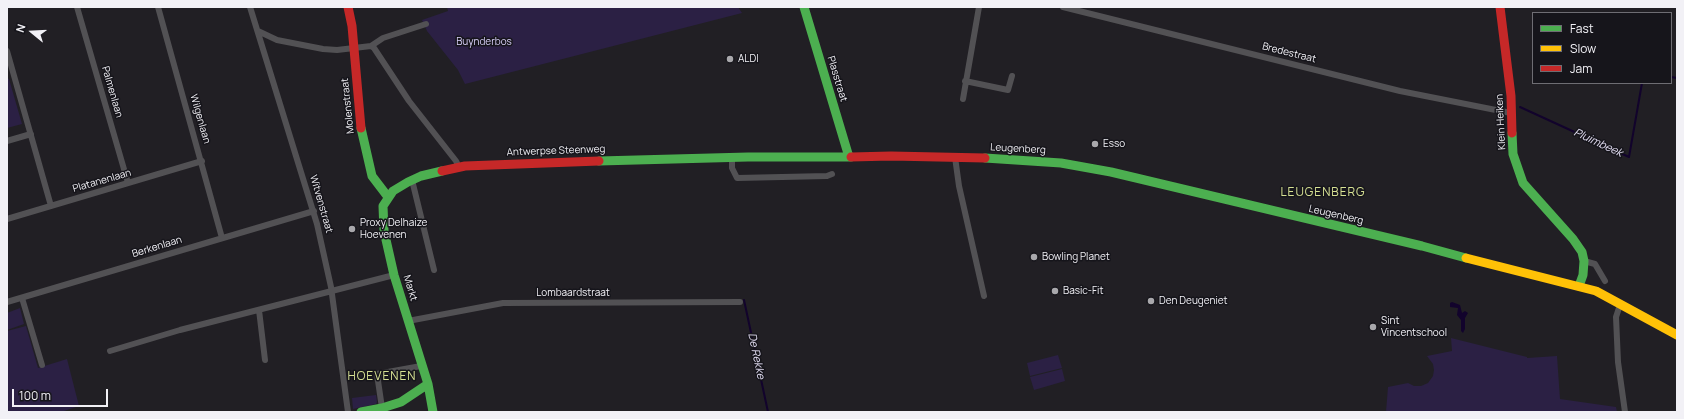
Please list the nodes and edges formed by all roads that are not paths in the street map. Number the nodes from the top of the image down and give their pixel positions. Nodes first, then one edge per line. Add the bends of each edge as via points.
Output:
1 (76, 7) edge
2 (158, 7) edge
3 (250, 7) edge
4 (348, 7) edge
5 (804, 7) edge
6 (979, 7) edge
7 (1063, 7) edge
8 (1500, 7) edge
9 (426, 24) dead end
10 (258, 31) junction
11 (371, 46) junction
12 (354, 48) junction
13 (7, 51) edge
14 (9, 66) edge
15 (1012, 76) dead end
16 (965, 81) junction
17 (963, 98) dead end
18 (1512, 113) junction
19 (31, 134) junction
20 (7, 141) edge
21 (849, 157) junction
22 (954, 157) junction
23 (732, 158) junction
24 (202, 161) junction
25 (459, 167) junction
26 (832, 174) dead end
27 (412, 180) junction
28 (128, 183) junction
29 (388, 197) junction
30 (51, 206) junction
31 (314, 211) junction
32 (7, 219) edge
33 (222, 238) junction
34 (1584, 261) junction
35 (434, 270) dead end
36 (394, 275) junction
37 (1605, 281) dead end
38 (1579, 286) junction
39 (331, 292) junction
40 (984, 296) dead end
41 (22, 298) junction
42 (7, 302) edge
43 (740, 302) dead end
44 (1620, 305) junction
45 (259, 310) junction
46 (408, 321) junction
47 (1677, 336) edge
48 (110, 351) dead end
49 (265, 360) dead end
50 (42, 365) dead end
51 (421, 366) junction
52 (428, 384) junction
53 (382, 408) junction
54 (348, 412) edge
55 (361, 412) edge
56 (433, 412) edge
57 (1625, 412) edge

1 - 28 street, Palmenlaan
2 - 24 street, Wilgenlaan
3 - 10 street, Witvenstraat
4 - 12 main road, Molenstraat
5 - 21 main road, Plasstraat
6 - 16 street
7 - 18 street, Bredestraat via 1400,91
8 - 18 main road, Klein Heiken
9 - 11 street via 383,38
10 - 12 street via 277,40 292,43 337,50
10 - 31 street, Witvenstraat
11 - 12 street
11 - 25 street
12 - 29 main road, Molenstraat via 361,133 372,176
13 - 14 street
14 - 19 street
15 - 16 street via 1008,90
16 - 17 street
18 - 34 main road, Klein Heiken via 1513,154 1523,183 1574,239
19 - 20 street
19 - 30 street
21 - 22 main road, Leugenberg
21 - 23 main road, Antwerpse Steenweg
22 - 38 main road, Leugenberg via 1048,162 1111,172
22 - 40 street
23 - 25 main road, Antwerpse Steenweg via 518,162
23 - 26 street via 732,168 737,178
24 - 28 street, Platanenlaan
24 - 33 street, Wilgenlaan
25 - 27 main road, Antwerpse Steenweg
27 - 29 main road, Antwerpse Steenweg via 393,191
27 - 35 street
28 - 30 street, Platanenlaan
29 - 36 main road, Markt via 383,206 382,220
30 - 32 street, Platanenlaan
31 - 33 street, Berkenlaan
31 - 39 street, Witvenstraat
33 - 41 street, Berkenlaan
34 - 37 street via 1595,264
34 - 38 main road
36 - 39 street
36 - 46 main road, Markt
38 - 44 main road, Leugenberg via 1596,291
39 - 45 street
39 - 54 street, Witvenstraat
41 - 42 street, Berkenlaan
41 - 50 street
43 - 46 street, Lombaardstraat via 503,303
44 - 47 main road, Leugenberg
44 - 57 street via 1616,317 1618,362
45 - 48 street
45 - 49 street
46 - 51 main road, Markt
51 - 52 main road, Markt
51 - 53 street via 377,374
52 - 53 main road via 401,402
52 - 56 main road, Markt
53 - 55 main road

